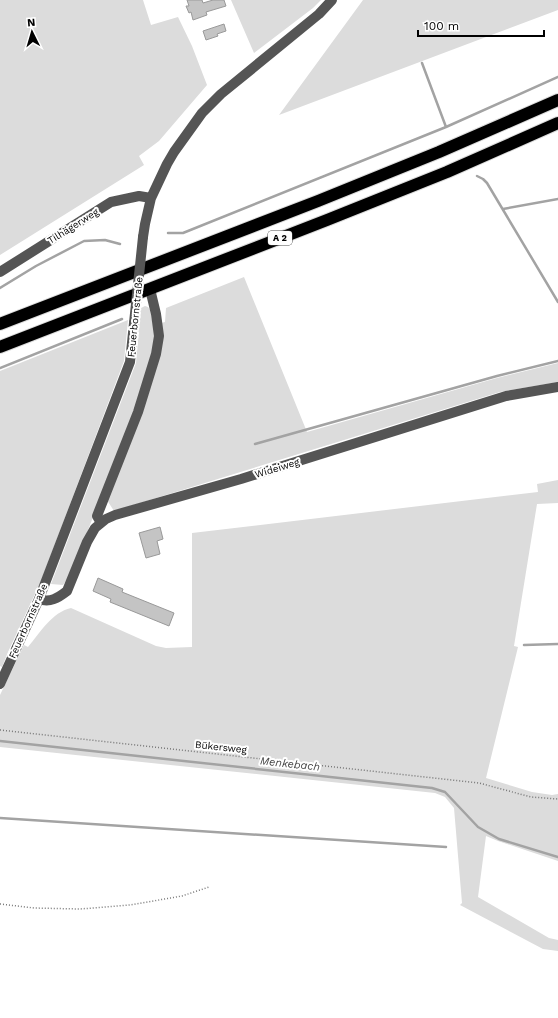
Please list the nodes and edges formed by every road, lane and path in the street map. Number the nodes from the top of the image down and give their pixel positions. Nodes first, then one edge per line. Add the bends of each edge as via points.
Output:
1 (332, 0) edge
2 (558, 100) edge
3 (558, 123) edge
4 (151, 198) junction
5 (0, 272) edge
6 (150, 289) junction
7 (0, 324) edge
8 (0, 347) edge
9 (558, 388) edge
10 (101, 523) junction
11 (39, 599) junction
12 (1, 678) edge
13 (0, 730) edge
14 (558, 799) edge
15 (209, 888) dead end
16 (0, 904) edge

1 - 4 street, Feuerbornstraße via 319,14 221,94 202,113 174,152
2 - 7 highway, A 2 via 440,152
3 - 6 highway, A 2 via 447,172
4 - 5 street, Tilhägerweg via 139,196 111,202
4 - 11 street, Feuerbornstraße, bridge via 144,224 130,362
6 - 8 highway, A 2
6 - 10 street via 159,336 156,354 138,412 97,516
9 - 10 street, Wideiweg via 506,396 241,479 115,515
10 - 11 street, Wideiweg via 87,542 66,591 50,601
11 - 12 street, Feuerbornstraße
13 - 14 path, Bükersweg via 479,783 531,797
15 - 16 path via 167,899 80,909

